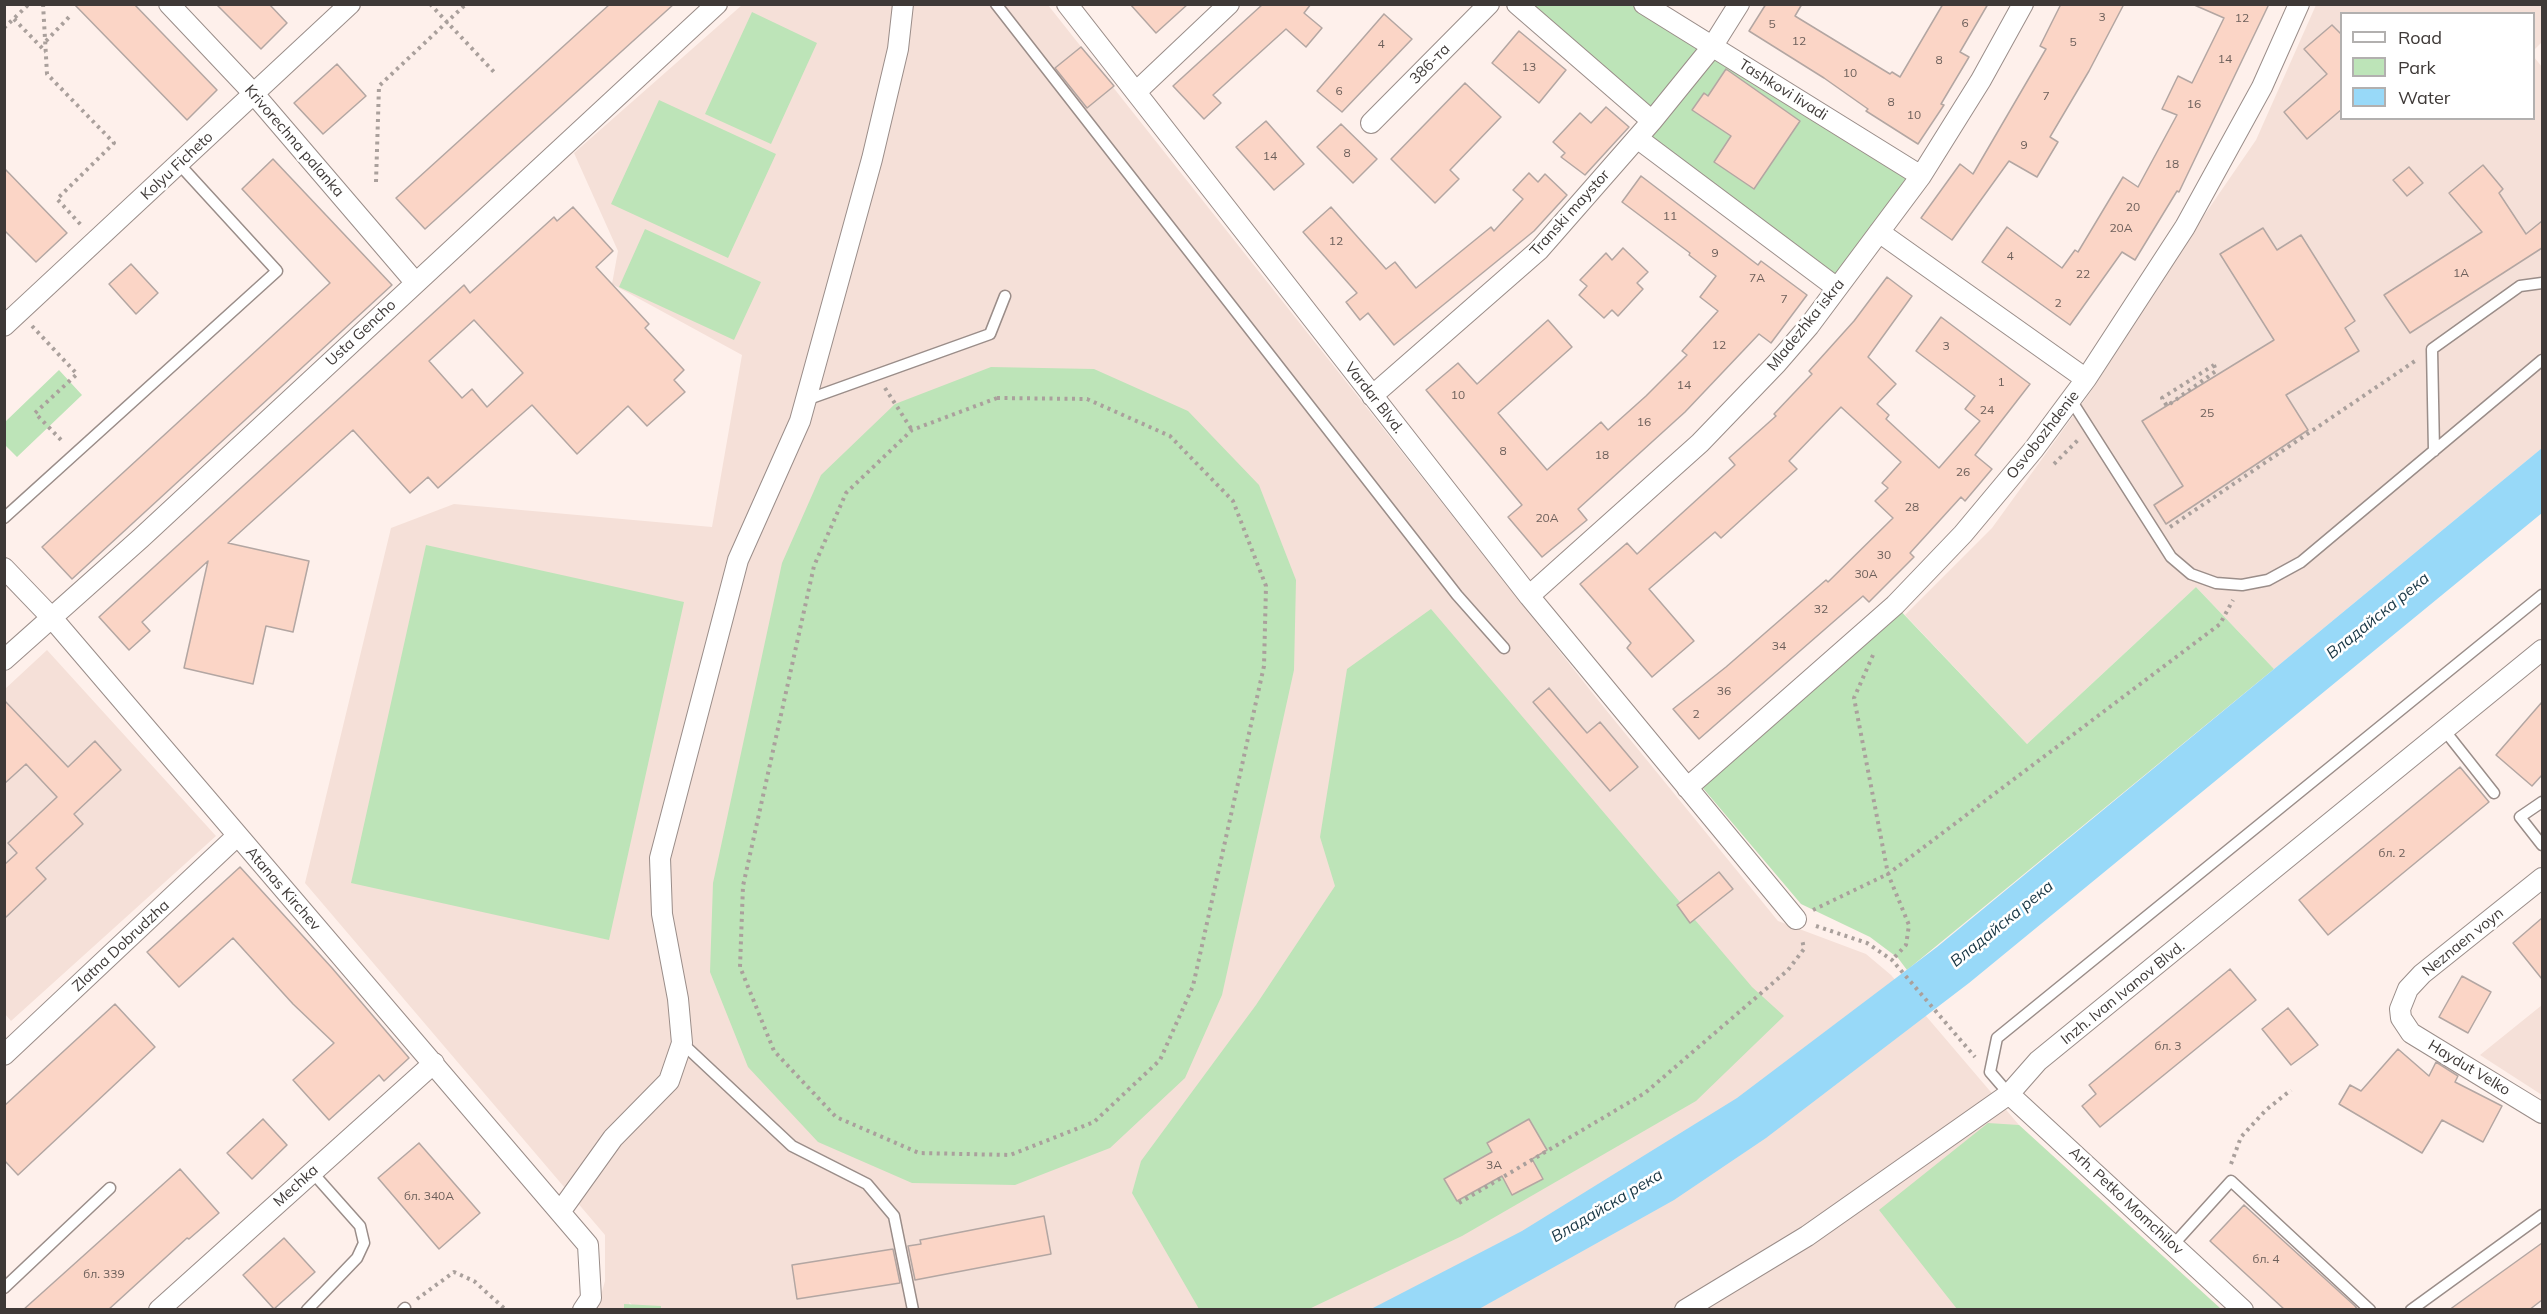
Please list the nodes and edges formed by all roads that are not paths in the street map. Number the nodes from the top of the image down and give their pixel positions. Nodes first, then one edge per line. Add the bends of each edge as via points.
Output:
1 (169, 4) edge
2 (717, 4) edge
3 (903, 4) edge
4 (996, 4) edge
5 (1067, 4) edge
6 (1229, 4) edge
7 (1489, 4) edge
8 (1517, 4) edge
9 (1644, 4) edge
10 (1739, 4) edge
11 (2023, 4) edge
12 (2299, 4) edge
13 (341, 7) edge
14 (1712, 47) junction
15 (1136, 92) junction
16 (254, 94) junction
17 (1652, 121) junction
18 (1371, 123) dead end
19 (1637, 138) junction
20 (179, 164) junction
21 (1921, 176) junction
22 (1879, 232) junction
23 (415, 282) junction
24 (2542, 283) edge
25 (1837, 288) junction
26 (1005, 296) dead end
27 (4, 326) edge
28 (2542, 360) edge
29 (2086, 379) junction
30 (1372, 396) junction
31 (806, 400) junction
32 (2071, 400) junction
33 (2434, 451) junction
34 (4, 518) edge
35 (4, 568) edge
36 (2542, 595) edge
37 (1529, 596) junction
38 (52, 618) junction
39 (1504, 648) dead end
40 (2542, 650) edge
41 (4, 660) edge
42 (2445, 731) junction
43 (1687, 788) junction
44 (2494, 792) dead end
45 (2542, 802) edge
46 (237, 836) junction
47 (2542, 845) edge
48 (2542, 878) edge
49 (1796, 918) road end
50 (2401, 1018) joint
51 (682, 1043) junction
52 (4, 1055) edge
53 (434, 1064) junction
54 (2009, 1094) junction
55 (2542, 1113) edge
56 (312, 1172) junction
57 (110, 1188) dead end
58 (560, 1212) junction
59 (2542, 1215) edge
60 (2173, 1245) junction
61 (4, 1288) edge
62 (159, 1310) edge
63 (308, 1310) edge
64 (583, 1310) edge
65 (912, 1310) edge
66 (1685, 1310) edge
67 (2243, 1310) edge
68 (2370, 1310) edge
69 (2411, 1310) edge

1 - 16 street, Krivorechna palanka
2 - 23 street, Usta Gencho
3 - 31 street via 898,49 875,148
4 - 39 lane via 1457,595
5 - 15 street, Vardar Blvd.
6 - 15 street
7 - 18 street, 386-та
8 - 17 street
9 - 14 street, Tashkovi livadi
10 - 14 street, Transki maystor
11 - 21 street, Mladezhka iskra
12 - 29 street, Osvobozhdenie via 2262,87 2185,226
13 - 16 street, Kolyu Ficheto
14 - 17 street, Transki maystor
14 - 21 street, Tashkovi livadi
15 - 30 street, Vardar Blvd.
16 - 20 street, Kolyu Ficheto
16 - 23 street, Krivorechna palanka
17 - 19 street, Transki maystor
19 - 25 street
19 - 30 street, Transki maystor via 1539,249
20 - 27 street, Kolyu Ficheto
20 - 34 lane via 277,271
21 - 22 street, Mladezhka iskra
22 - 25 street, Mladezhka iskra
22 - 29 street
23 - 38 street, Usta Gencho
24 - 33 lane via 2520,286 2432,349
25 - 37 street, Mladezhka iskra via 1777,363 1700,443
26 - 31 lane via 990,334
28 - 33 lane
29 - 32 street, Osvobozhdenie
30 - 37 street, Vardar Blvd.
31 - 51 street via 738,560 660,858 662,914
32 - 33 lane via 2171,557 2191,574 2216,583 2242,585 2268,580 2301,562
32 - 43 street, Osvobozhdenie via 1998,494 1895,604
35 - 38 street, Atanas Kirchev
36 - 54 lane via 1997,1038 1990,1072
37 - 43 street, Vardar Blvd.
38 - 41 street, Usta Gencho
38 - 46 street, Atanas Kirchev
40 - 42 street, Inzh. Ivan Ivanov Blvd.
42 - 44 lane
42 - 54 street, Inzh. Ivan Ivanov Blvd. via 2038,1061
43 - 49 street, Vardar Blvd.
45 - 47 lane via 2520,818
46 - 52 street, Zlatna Dobrudzha
46 - 53 street, Atanas Kirchev
48 - 50 street, Neznaen voyn via 2422,974 2402,1000
50 - 55 street, Haydut Velko via 2411,1033
51 - 58 street via 669,1081 613,1138
51 - 65 lane via 792,1146 867,1184 894,1216
53 - 56 street, Mechka
53 - 58 street, Atanas Kirchev
54 - 60 street, Arh. Petko Momchilov
54 - 66 street, Inzh. Ivan Ivanov Blvd. via 1807,1236
56 - 62 street, Mechka
56 - 63 lane via 360,1226 364,1243 357,1258
57 - 61 lane
58 - 64 street, Atanas Kirchev via 588,1245 591,1298
59 - 69 lane
60 - 67 street, Arh. Petko Momchilov
60 - 68 lane via 2231,1181

